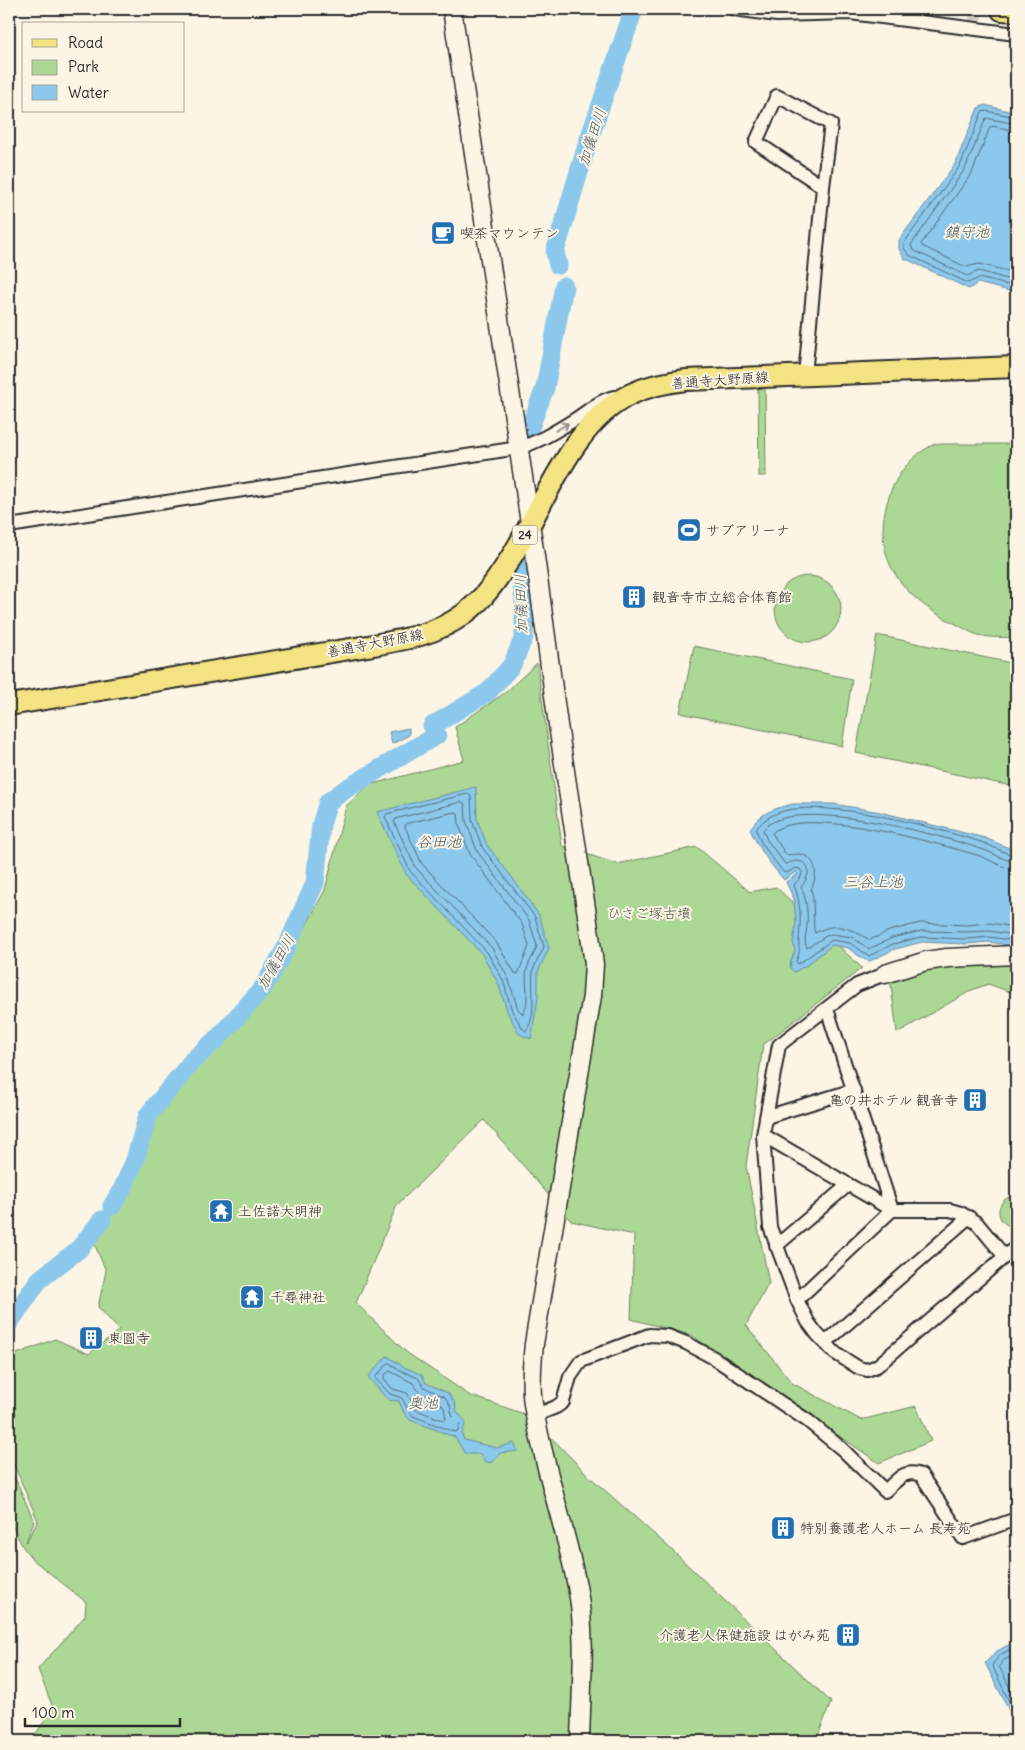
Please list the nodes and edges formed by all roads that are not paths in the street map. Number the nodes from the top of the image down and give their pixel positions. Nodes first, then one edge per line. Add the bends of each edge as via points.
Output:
1 (452, 9) edge
2 (734, 9) edge
3 (1002, 9) edge
4 (1016, 10) edge
5 (1016, 34) edge
6 (823, 187) junction
7 (1016, 367) edge
8 (805, 375) junction
9 (632, 394) junction
10 (518, 448) junction
11 (531, 524) junction
12 (9, 526) edge
13 (9, 705) edge
14 (1016, 955) edge
15 (884, 974) joint
16 (826, 1009) junction
17 (854, 1090) junction
18 (766, 1117) junction
19 (763, 1135) junction
20 (848, 1185) junction
21 (892, 1210) junction
22 (969, 1217) junction
23 (776, 1246) junction
24 (1016, 1247) edge
25 (1005, 1257) junction
26 (797, 1300) junction
27 (825, 1343) junction
28 (536, 1415) junction
29 (1016, 1519) edge
30 (580, 1741) edge

1 - 10 street
2 - 5 street via 777,16 850,12 977,26
3 - 4 highway
6 - 6 street via 831,124 777,96 756,142
6 - 8 street
7 - 8 main road, 善通寺大野原線 / 24
8 - 9 main road, 善通寺大野原線 / 24 via 686,380
10 -> 9 street via 535,443 607,398
9 - 11 main road, 善通寺大野原線 / 24 via 605,411 585,432
10 - 11 street
10 - 12 street
11 - 13 main road, 善通寺大野原線 / 24 via 484,597 441,628 368,646
11 - 28 street via 594,964 592,996 534,1344 532,1370
14 - 15 street via 926,961
15 - 16 street via 857,985
16 - 17 street
16 - 18 street via 779,1045
17 - 18 street
17 - 21 street
18 - 19 street
19 - 20 street
19 - 23 street via 770,1227
20 - 21 street
20 - 23 street
21 - 22 street via 950,1210
21 - 26 street
22 - 25 street
22 - 27 street
23 - 26 street
24 - 25 street
25 - 27 street via 877,1366 867,1370 859,1368
26 - 27 street via 808,1322
28 - 29 street via 563,1402 570,1377 581,1361 649,1336 668,1336 714,1358 808,1421 886,1491 904,1474 913,1472 921,1475 963,1538
28 - 30 street via 577,1588 582,1631

